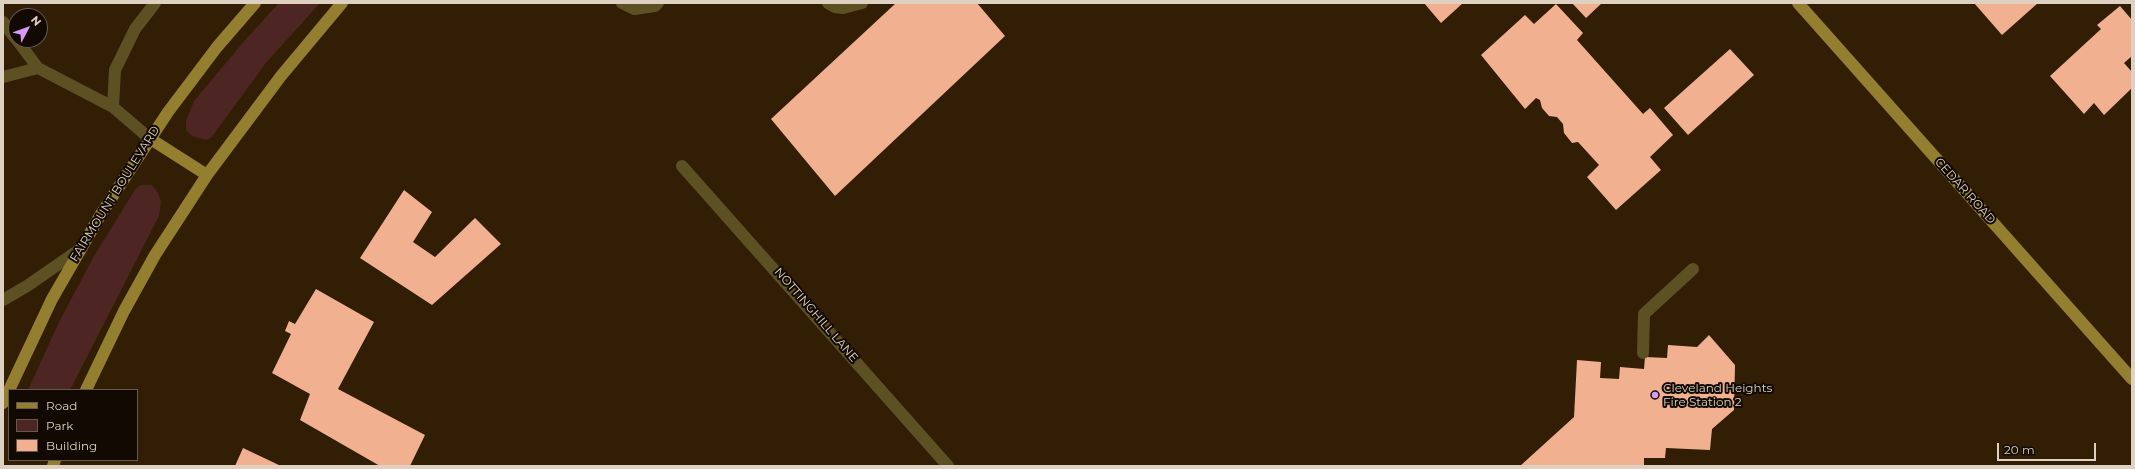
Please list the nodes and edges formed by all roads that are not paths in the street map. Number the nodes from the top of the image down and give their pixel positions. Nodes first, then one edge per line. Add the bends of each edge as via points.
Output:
1 (155, 3) edge
2 (255, 3) edge
3 (342, 3) edge
4 (622, 3) edge
5 (658, 3) edge
6 (828, 3) edge
7 (862, 3) edge
8 (1798, 3) edge
9 (22, 48) edge
10 (38, 68) junction
11 (3, 77) edge
12 (113, 107) junction
13 (149, 138) junction
14 (682, 166) dead end
15 (207, 175) junction
16 (79, 250) junction
17 (1692, 269) dead end
18 (3, 300) edge
19 (1643, 353) dead end
20 (2132, 379) edge
21 (10, 389) edge
22 (86, 389) edge
23 (8, 392) edge
24 (3, 403) edge
25 (948, 466) edge

1 - 12 street via 135,30 116,70
2 - 13 main road, FAIRMOUNT BOULEVARD via 200,68
3 - 15 main road via 276,81
4 - 5 street via 634,9 655,6
6 - 7 street via 835,8 843,8
8 - 20 main road, CEDAR ROAD
9 - 10 street
10 - 11 street
10 - 12 street
12 - 13 street
13 - 15 main road
13 - 16 main road, FAIRMOUNT BOULEVARD
14 - 25 street, NOTTINGHILL LANE
15 - 22 main road via 155,255
16 - 18 street
16 - 21 main road, FAIRMOUNT BOULEVARD via 52,299
17 - 19 street via 1644,314
23 - 24 main road, FAIRMOUNT BOULEVARD

